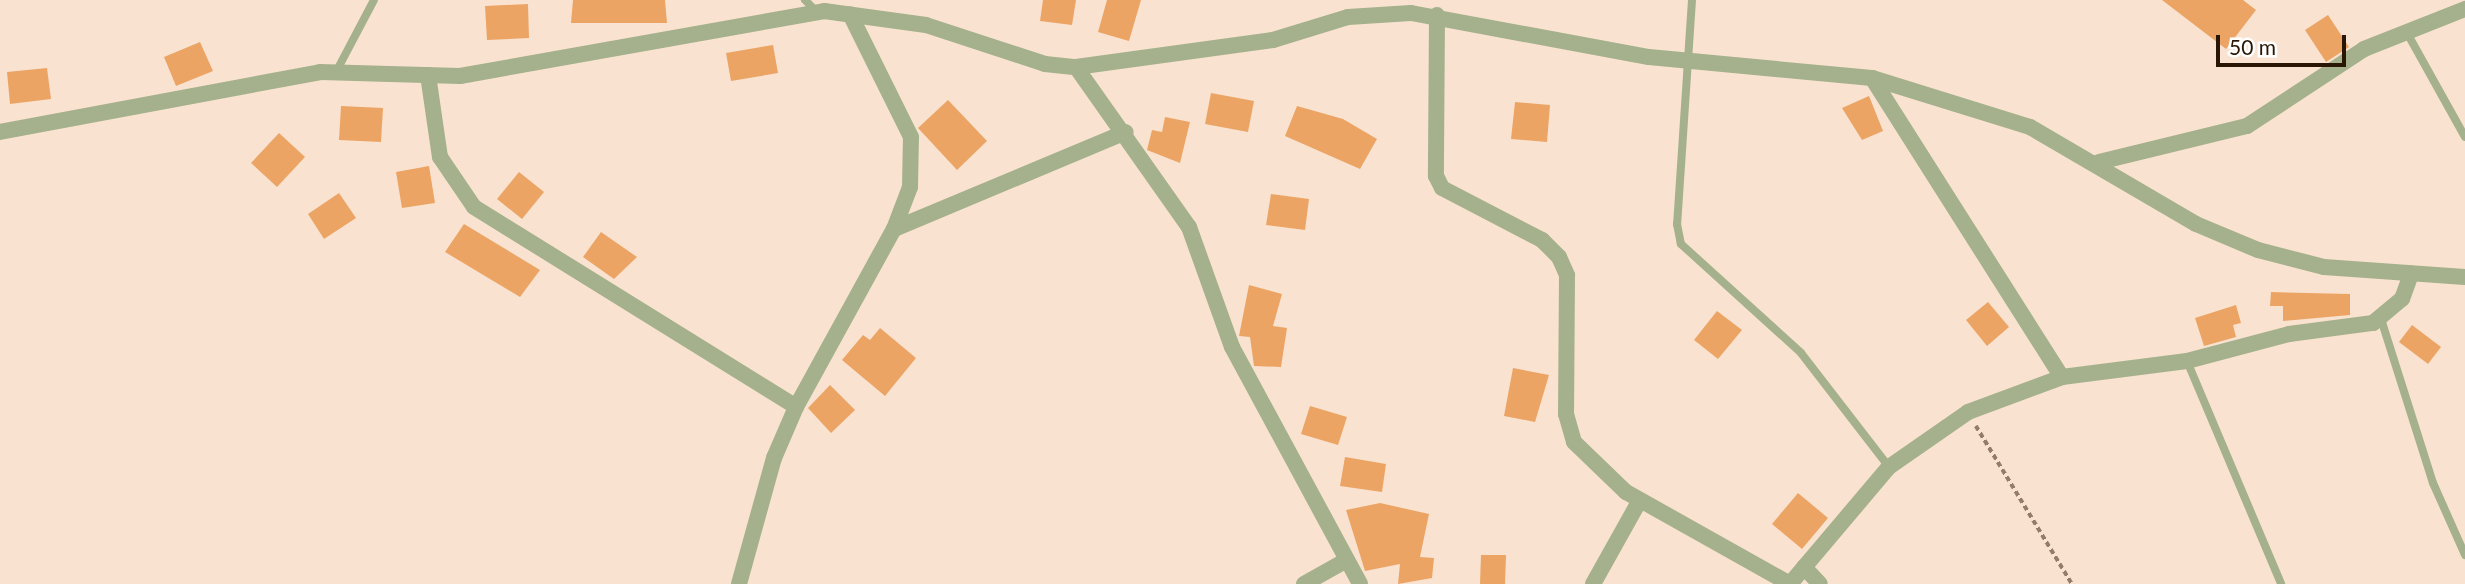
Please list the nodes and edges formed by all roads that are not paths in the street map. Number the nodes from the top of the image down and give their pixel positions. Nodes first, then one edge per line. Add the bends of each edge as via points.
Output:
1 (374, 0) edge
2 (805, 0) edge
3 (1692, 0) edge
4 (2465, 9) edge
5 (817, 12) junction
6 (850, 15) junction
7 (1437, 15) junction
8 (2406, 31) junction
9 (1691, 61) junction
10 (1076, 67) junction
11 (336, 72) junction
12 (428, 75) junction
13 (1872, 78) junction
14 (0, 132) edge
15 (1126, 132) junction
16 (2465, 136) edge
17 (2099, 162) junction
18 (894, 229) junction
19 (2411, 274) junction
20 (2465, 277) edge
21 (2381, 319) junction
22 (2188, 361) junction
23 (2062, 377) junction
24 (796, 407) junction
25 (1889, 467) junction
26 (1640, 500) junction
27 (2465, 555) edge
28 (1347, 560) junction
29 (1804, 567) junction
30 (739, 584) edge
31 (1304, 584) edge
32 (1360, 584) edge
33 (1593, 584) edge
34 (1790, 584) edge
35 (1820, 584) edge
36 (2281, 584) edge

1 - 11 lane
2 - 5 lane
3 - 9 lane
4 - 8 street
5 - 6 street
5 - 12 street via 460,76
6 - 10 street via 926,25 1045,64
6 - 18 street via 911,137 910,187
7 - 9 street
7 - 10 street via 1348,17 1273,40
7 - 26 street via 1436,176 1442,188 1542,240 1559,257 1567,275 1566,414 1574,442
8 - 16 lane
8 - 17 street via 2347,58 2248,125
9 - 13 street
9 - 25 lane via 1677,224 1681,244 1801,353
10 - 15 street
11 - 12 street
11 - 14 street
12 - 24 street via 440,157 474,207
13 - 17 street via 2004,116
13 - 23 street
15 - 18 street
15 - 28 street via 1189,228 1232,347
17 - 19 street via 2163,206 2258,250 2324,267
18 - 24 street
19 - 20 street
19 - 21 street via 2402,299
21 - 22 street
21 - 27 lane via 2433,483
22 - 23 street
22 - 36 lane
23 - 25 street via 1968,412
24 - 30 street via 774,458
25 - 29 street
26 - 33 street
26 - 34 street
28 - 31 street
28 - 32 street
29 - 34 street
29 - 35 street

